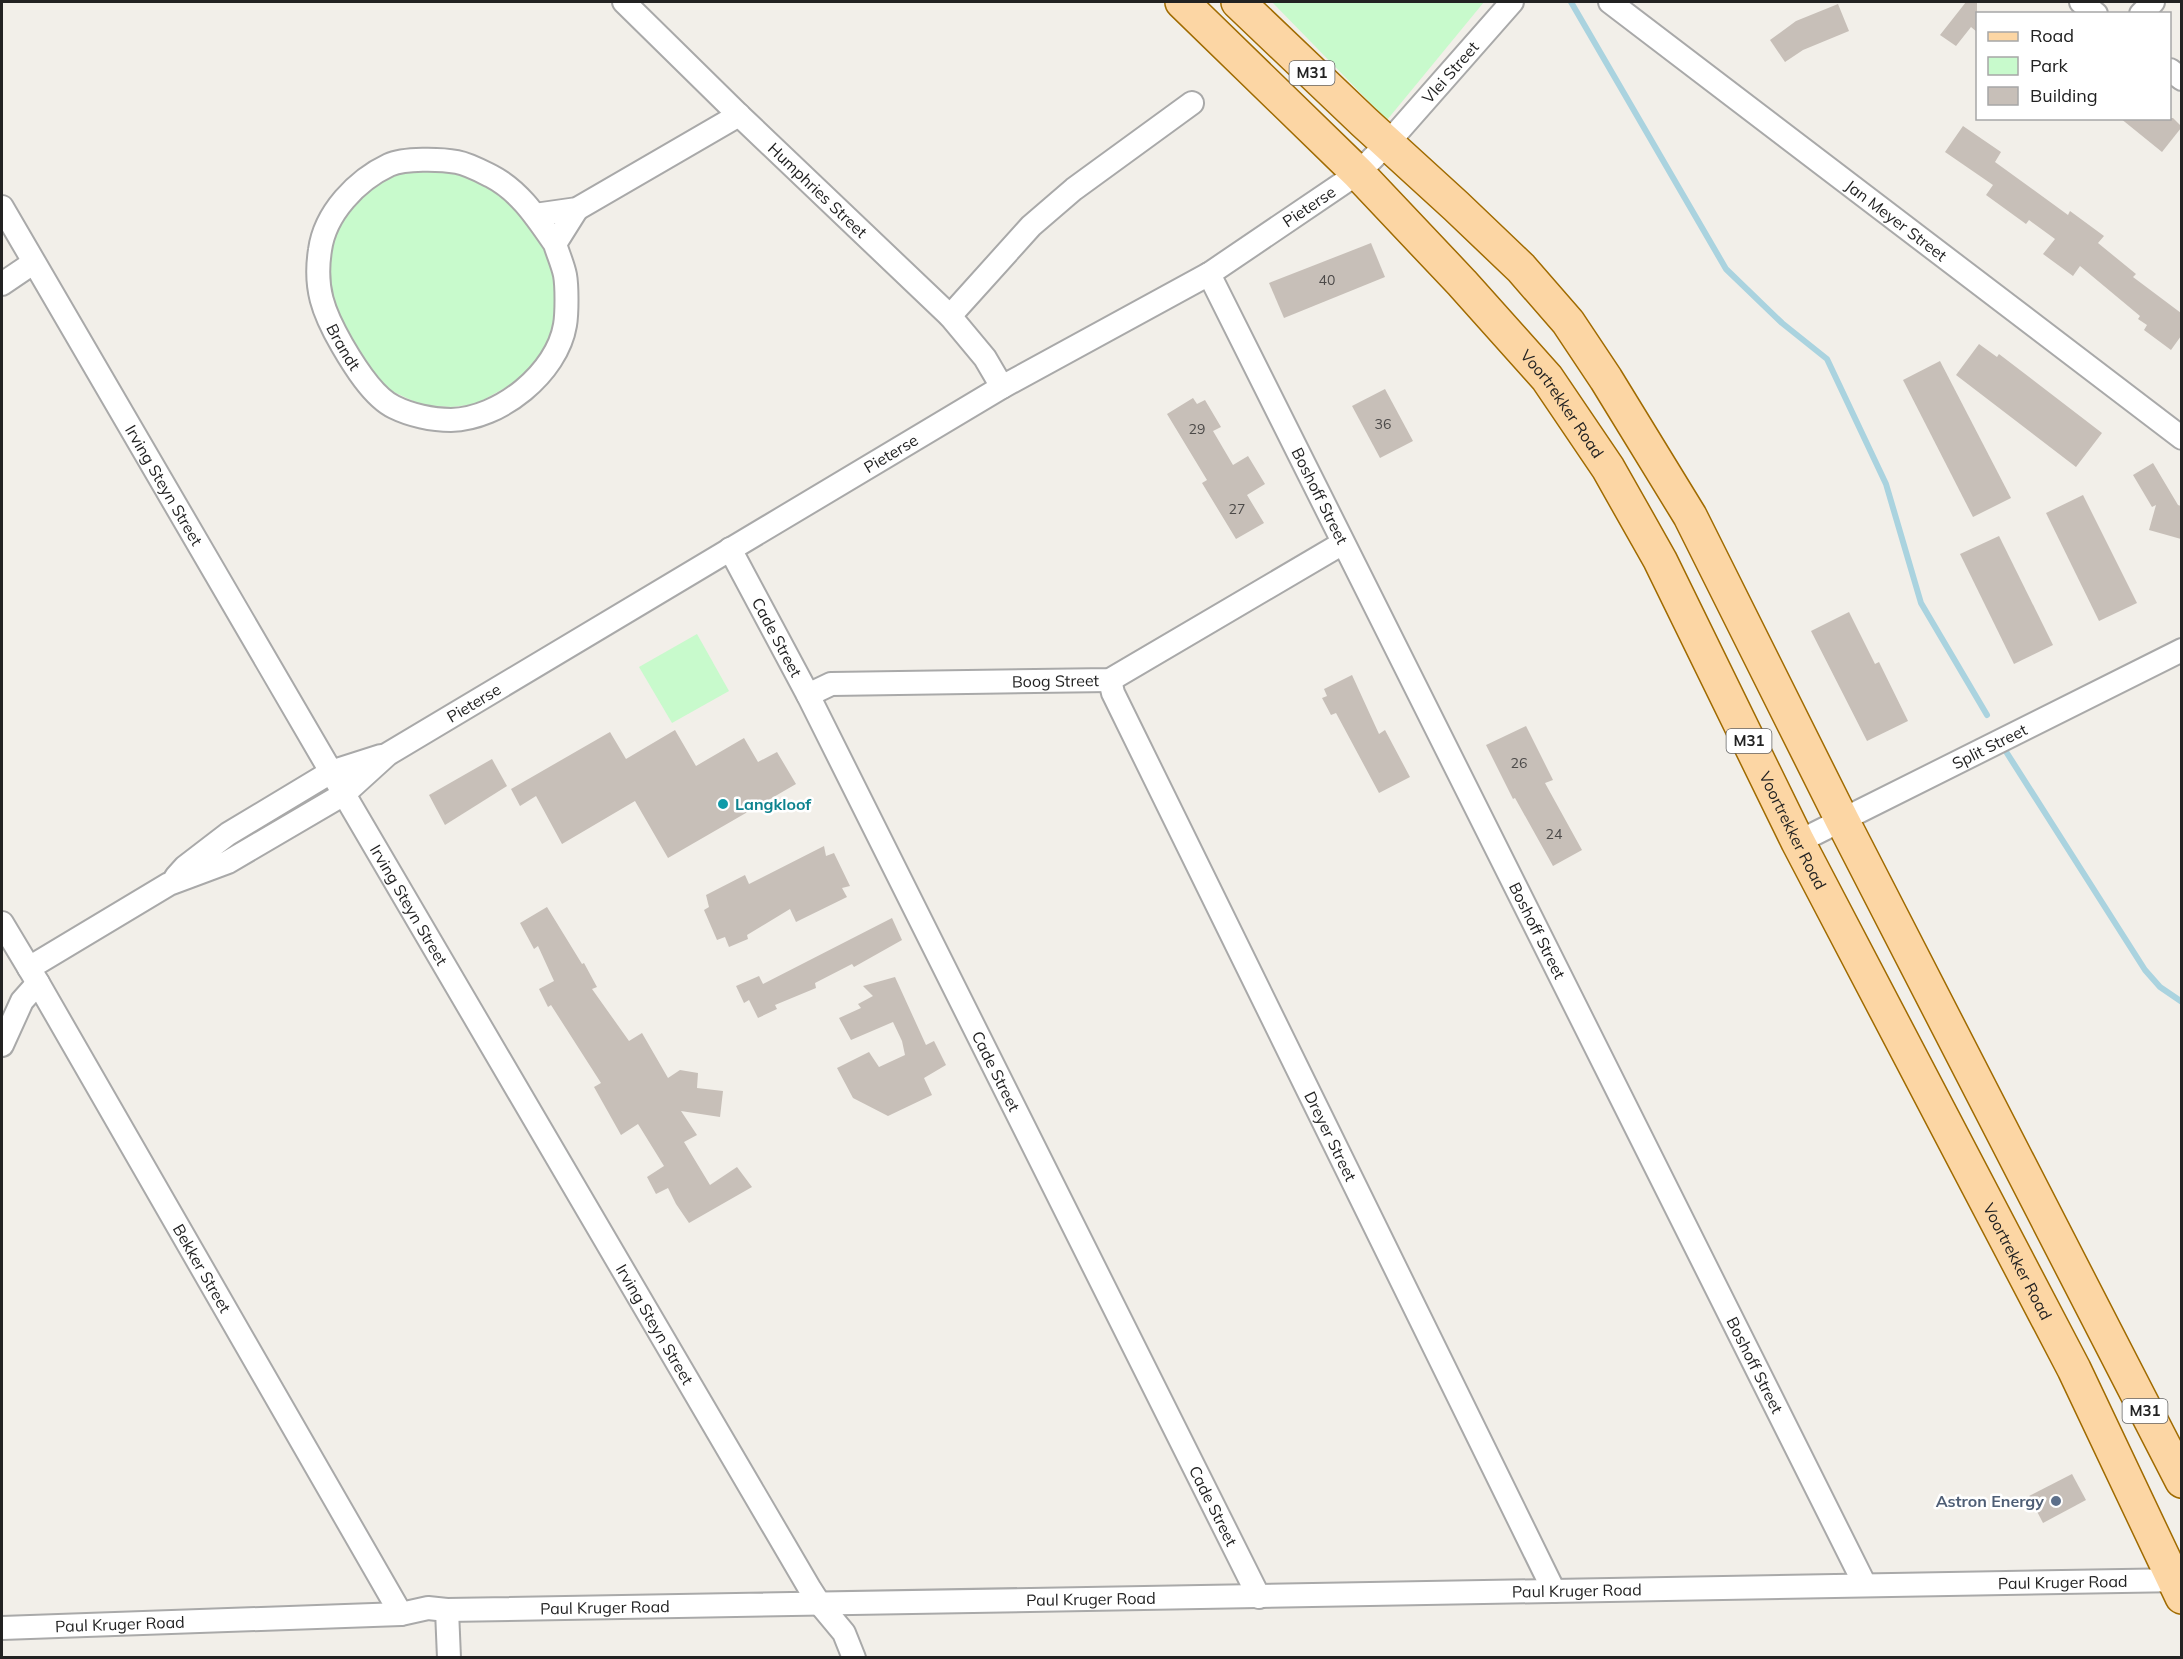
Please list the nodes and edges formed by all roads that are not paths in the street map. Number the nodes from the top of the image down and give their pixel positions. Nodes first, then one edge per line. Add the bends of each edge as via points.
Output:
1 (624, 2) edge
2 (1182, 2) edge
3 (1238, 2) edge
4 (1512, 2) edge
5 (1610, 2) edge
6 (2081, 2) edge
7 (2094, 12) edge
8 (1192, 103) dead end
9 (739, 116) junction
10 (1387, 144) junction
11 (1358, 173) junction
12 (2, 207) edge
13 (577, 209) junction
14 (535, 215) junction
15 (555, 244) junction
16 (33, 263) junction
17 (1209, 274) junction
18 (2, 284) edge
19 (950, 316) junction
20 (1002, 387) junction
21 (2181, 438) edge
22 (1343, 543) junction
23 (730, 549) junction
24 (2181, 650) edge
25 (1110, 680) junction
26 (808, 695) junction
27 (388, 754) junction
28 (331, 772) junction
29 (344, 794) junction
30 (1842, 820) junction
31 (1798, 842) junction
32 (169, 884) junction
33 (2, 923) edge
34 (33, 976) junction
35 (2, 1045) edge
36 (2181, 1481) edge
37 (1865, 1585) junction
38 (2179, 1586) edge
39 (1554, 1591) junction
40 (1259, 1597) junction
41 (819, 1603) junction
42 (447, 1610) junction
43 (400, 1614) junction
44 (2, 1628) edge
45 (449, 1658) edge
46 (854, 1658) edge

1 - 9 street, Humphries Street
2 - 11 main road, Voortrekker Road / M31
3 - 10 main road, M31
4 - 10 street, Vlei Street
5 - 21 street, Jan Meyer Street
6 - 7 street
8 - 19 street via 1030,226
9 - 13 street
9 - 19 street, Humphries Street
10 - 11 street, Pieterse
10 - 30 main road, M31 via 1521,268 1568,322 1690,516
11 - 17 street, Pieterse
11 - 31 main road, Voortrekker Road / M31 via 1547,378 1608,468 1660,560
12 - 16 street, Irving Steyn Street
13 - 14 street
13 - 15 street
14 - 15 street, Brandt
14 - 15 street, Brandt via 522,199 492,176 458,162 418,160 390,164 353,189 321,240 317,269 320,298 329,322 369,386 392,406 422,417 452,420 483,413 533,383 554,358 565,325 565,276
16 - 18 street
16 - 28 street, Irving Steyn Street
17 - 20 street, Pieterse
17 - 22 street, Boshoff Street
19 - 20 street, Humphries Street via 986,358
20 - 23 street, Pieterse
22 - 25 street, Boog Street
22 - 37 street, Boshoff Street
23 - 26 street, Cade Street
23 - 27 street, Pieterse
24 - 30 street, Split Street
25 - 26 street, Boog Street via 831,684
25 - 39 street, Dreyer Street
26 - 40 street, Cade Street
27 - 28 street, Pieterse
27 - 29 street, Pieterse
28 - 29 street, Irving Steyn Street
28 - 32 street, Pieterse via 228,834
29 - 32 street, Pieterse via 228,862
29 - 41 street, Irving Steyn Street
30 - 31 street, Split Street
30 - 36 main road, M31
31 - 38 main road, Voortrekker Road / M31 via 2074,1369
32 - 34 street, Pieterse
33 - 34 street, Bekker Street
34 - 35 street
34 - 43 street, Bekker Street
37 - 38 street, Paul Kruger Road
37 - 39 street, Paul Kruger Road
39 - 40 street, Paul Kruger Road
40 - 41 street, Paul Kruger Road
41 - 42 street, Paul Kruger Road
41 - 46 street, Irving Steyn Street via 844,1633
42 - 43 street, Paul Kruger Road via 428,1608
42 - 45 street
43 - 44 street, Paul Kruger Road

